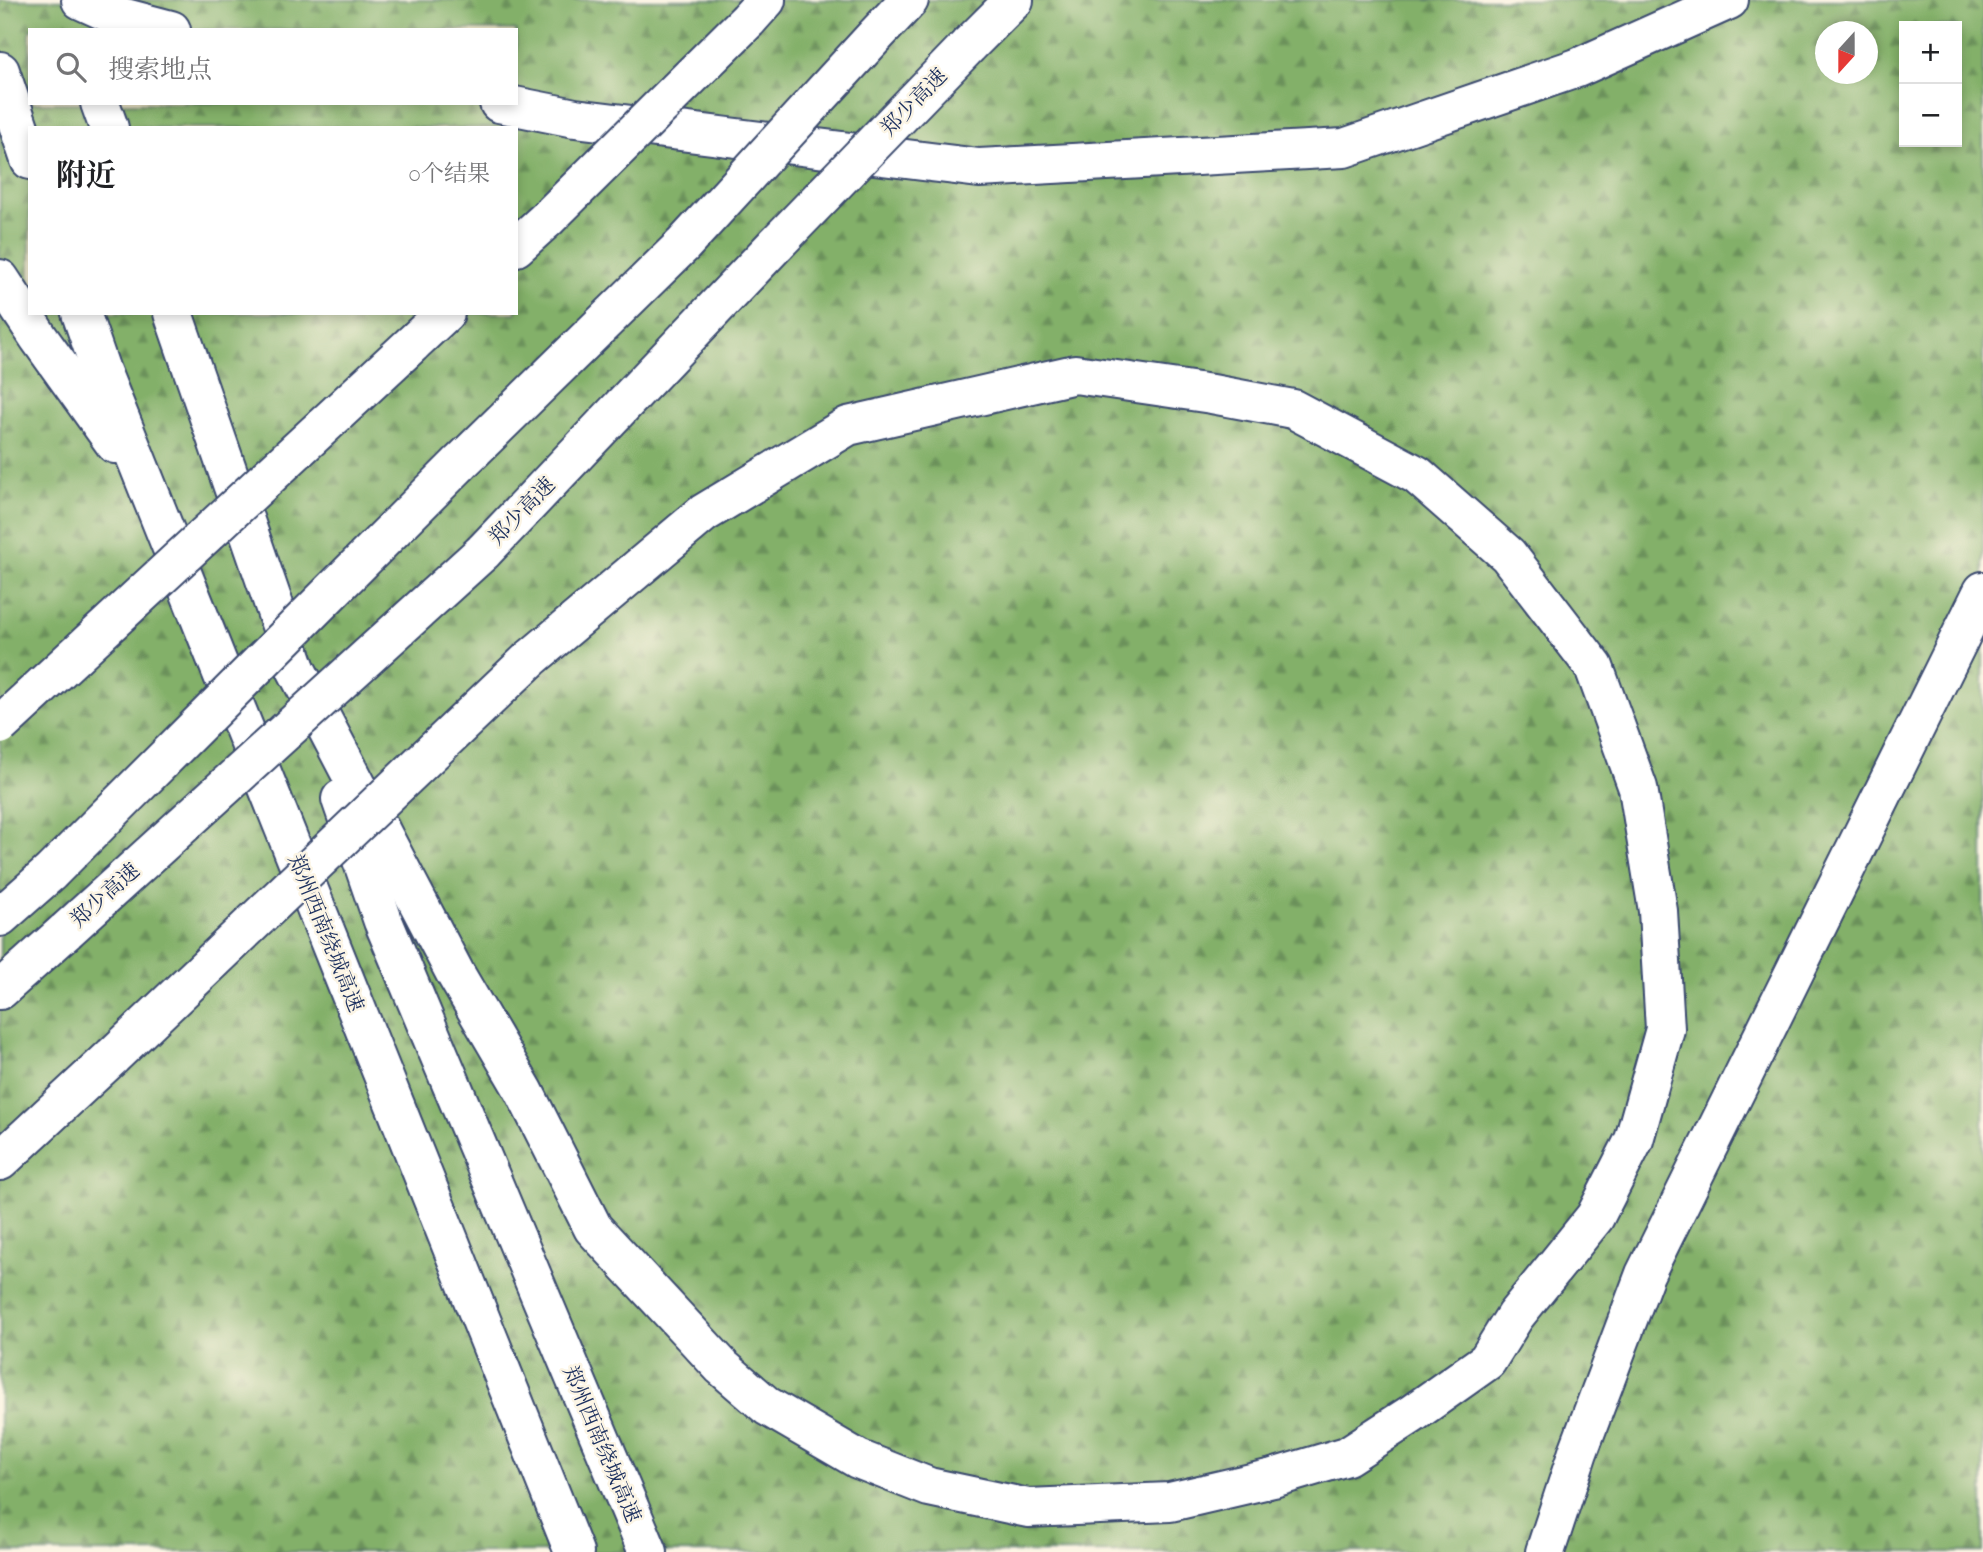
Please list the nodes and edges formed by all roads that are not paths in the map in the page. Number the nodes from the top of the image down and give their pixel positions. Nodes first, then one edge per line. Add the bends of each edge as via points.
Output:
1 (65, 0) edge
2 (81, 0) edge
3 (909, 0) edge
4 (1013, 0) edge
5 (1729, 0) edge
6 (757, 10) edge
7 (74, 28) edge
8 (163, 28) edge
9 (0, 71) edge
10 (101, 105) edge
11 (509, 105) edge
12 (108, 126) edge
13 (28, 154) edge
14 (518, 245) edge
15 (0, 279) edge
16 (82, 315) edge
17 (174, 315) edge
18 (443, 315) edge
19 (149, 492) junction
20 (1983, 591) edge
21 (296, 669) junction
22 (0, 725) edge
23 (0, 917) edge
24 (0, 990) edge
25 (0, 1161) edge
26 (574, 1552) edge
27 (648, 1552) edge
28 (1545, 1552) edge

1 - 7 highway
2 - 8 highway via 114,15
3 - 23 highway, bridge via 683,244 50,873
4 - 24 highway, 郑少高速, bridge via 483,552
5 - 11 highway via 1577,68 1344,148 979,168 575,118
6 - 14 highway, bridge
9 - 13 highway
10 - 12 highway
15 - 19 highway
16 - 19 highway, 郑州西南绕城高速
17 - 21 highway, 郑州西南绕城高速
18 - 22 highway, bridge
19 - 26 highway, 郑州西南绕城高速
20 - 28 highway via 1645,1274
21 - 25 highway, bridge via 455,972 524,1091 593,1228 722,1367 767,1406 858,1459 929,1487 1028,1508 1170,1502 1348,1456 1487,1361 1515,1316 1595,1217 1634,1140 1665,1029 1658,911 1638,788 1594,667 1508,555 1417,475 1293,409 1075,374 848,426 704,513 530,659 113,1056
21 - 27 highway, 郑州西南绕城高速 via 383,920

